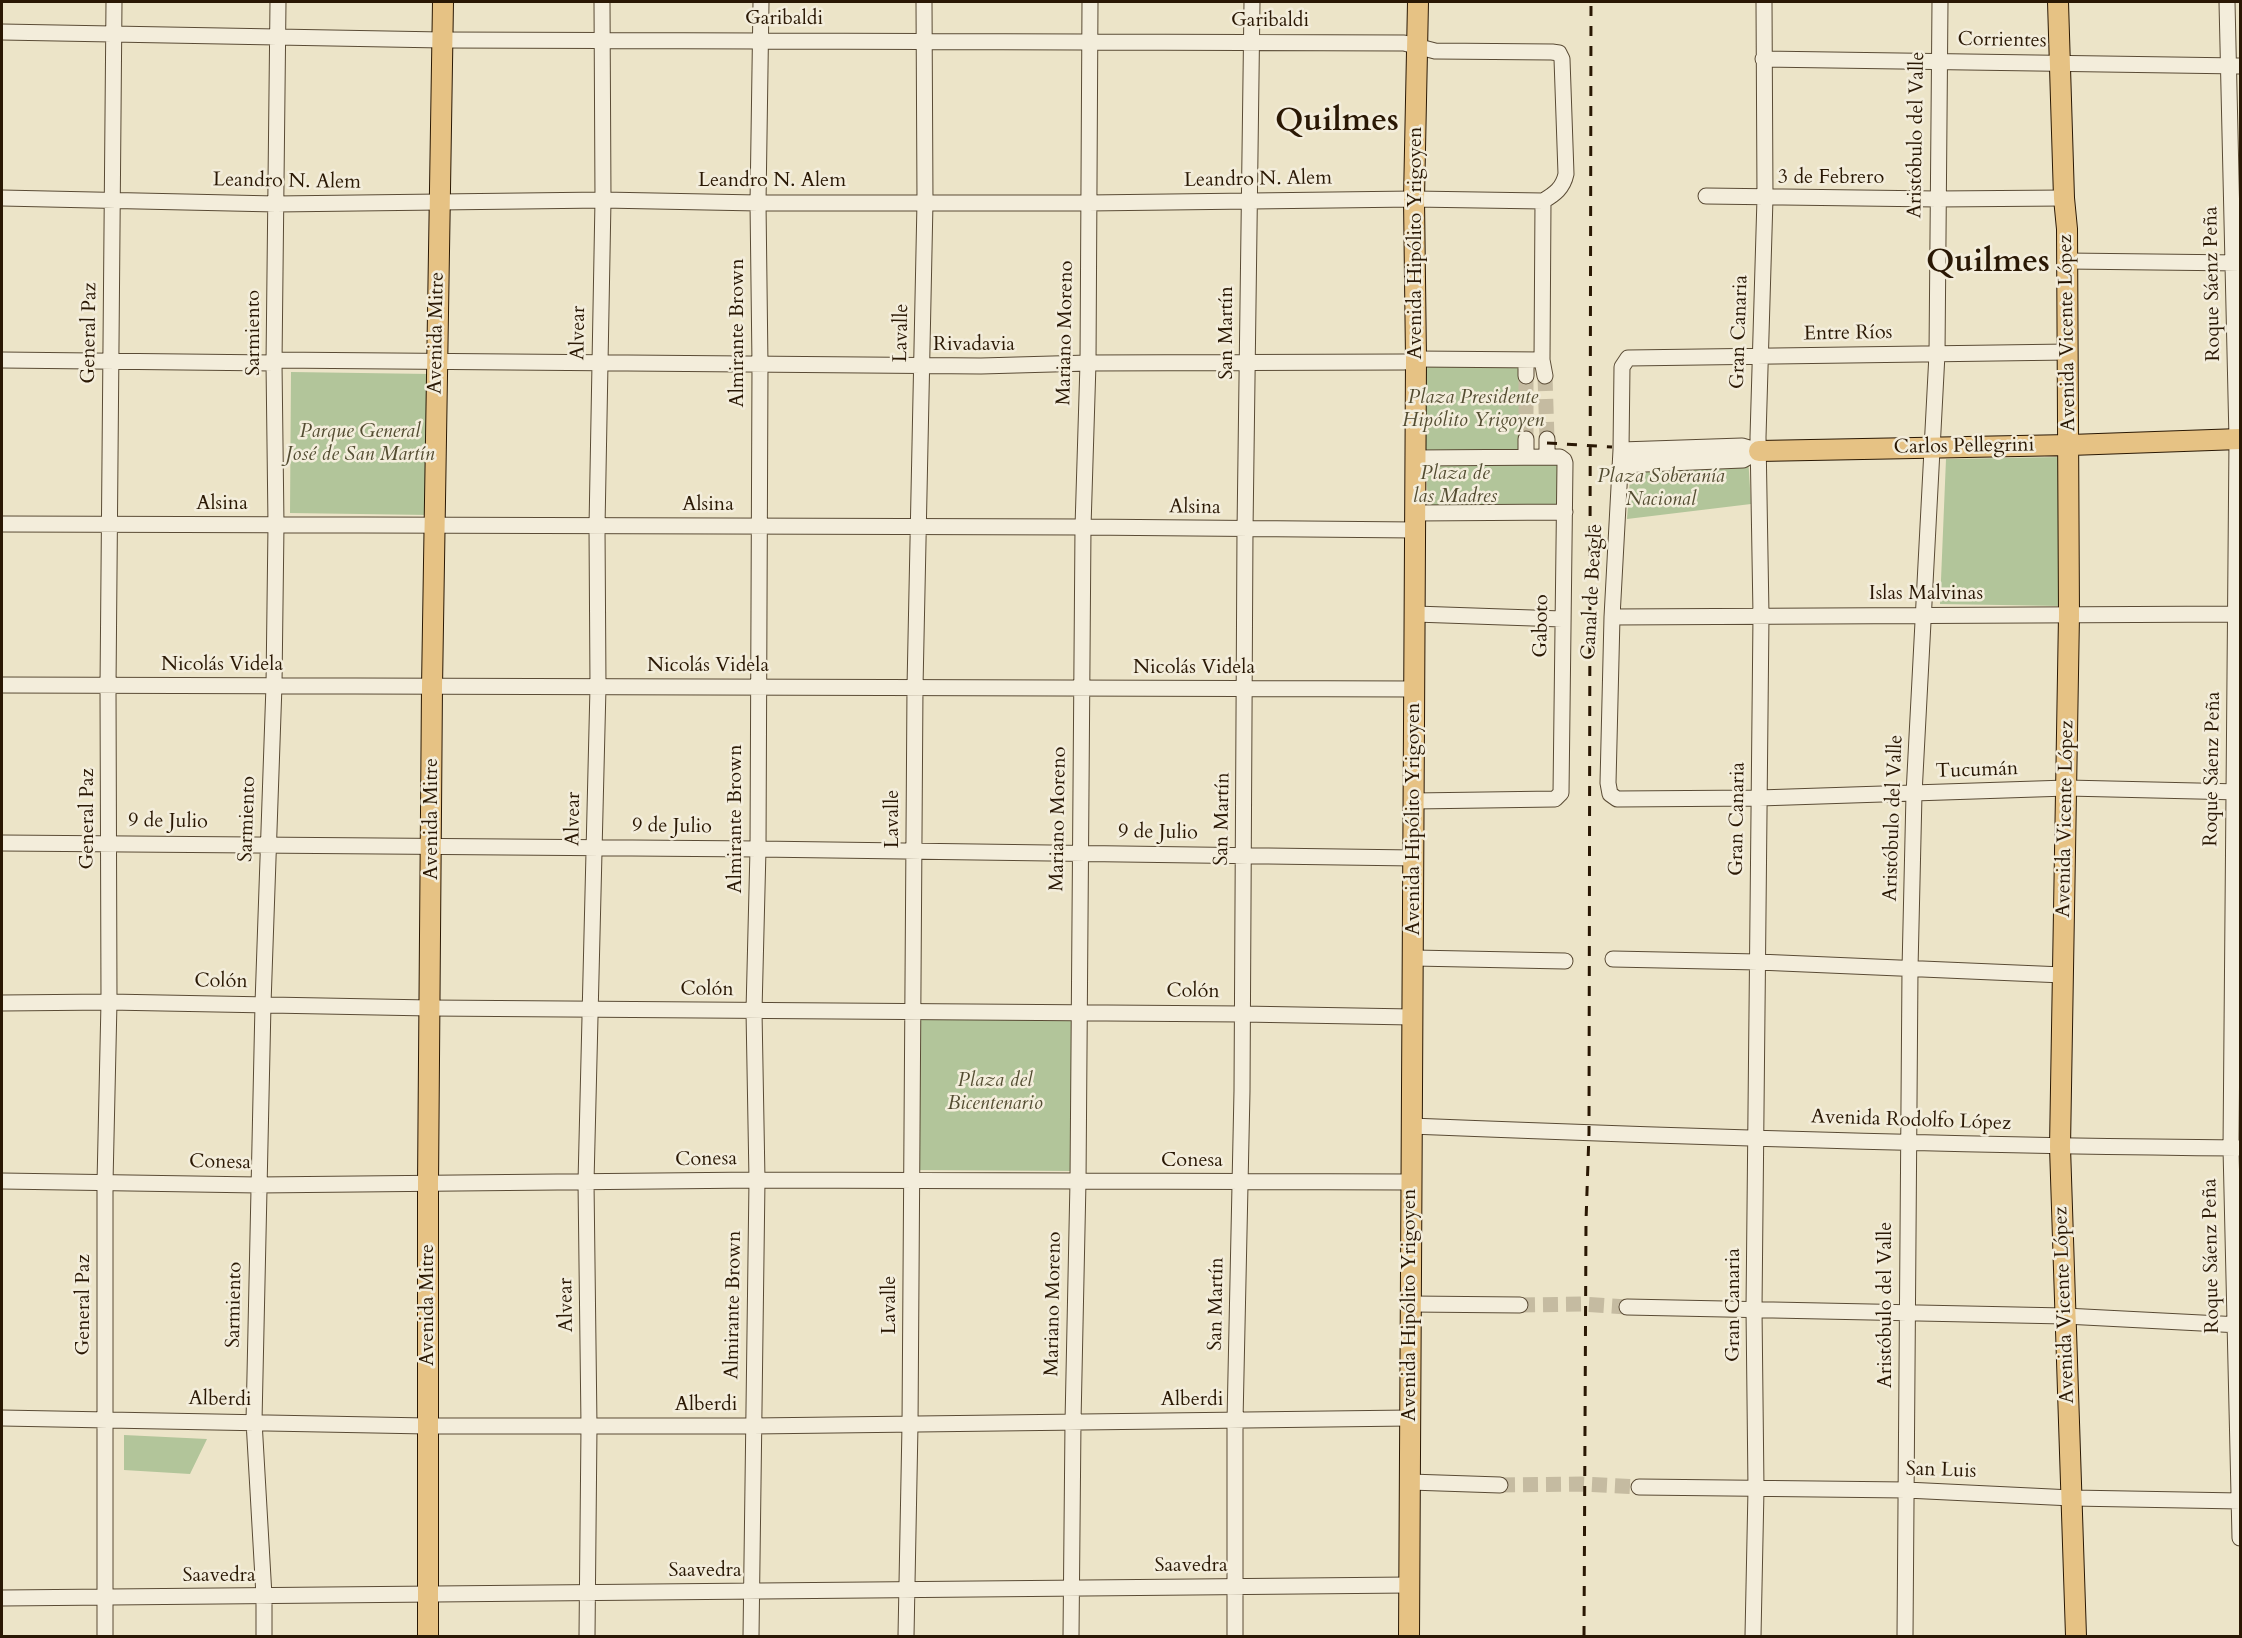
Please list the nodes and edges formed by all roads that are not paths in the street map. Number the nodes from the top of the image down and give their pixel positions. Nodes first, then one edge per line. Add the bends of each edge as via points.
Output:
1 (114, 2) edge
2 (278, 2) edge
3 (443, 2) edge
4 (602, 2) edge
5 (761, 2) edge
6 (924, 2) edge
7 (1090, 2) edge
8 (1252, 2) edge
9 (1418, 2) edge
10 (1764, 2) edge
11 (1940, 2) edge
12 (2058, 2) edge
13 (2227, 2) edge
14 (2, 32) edge
15 (113, 34) junction
16 (277, 37) junction
17 (601, 39) junction
18 (442, 40) junction
19 (761, 40) junction
20 (923, 40) junction
21 (1089, 42) junction
22 (1252, 42) junction
23 (1418, 47) junction
24 (1763, 59) junction
25 (1939, 62) junction
26 (2060, 63) junction
27 (2234, 65) edge
28 (1706, 196) dead end
29 (2, 198) edge
30 (1765, 198) junction
31 (2064, 198) junction
32 (1937, 199) junction
33 (113, 200) junction
34 (603, 200) junction
35 (1414, 200) junction
36 (1543, 201) junction
37 (925, 202) junction
38 (1248, 202) junction
39 (439, 203) junction
40 (758, 203) junction
41 (1088, 203) junction
42 (276, 204) junction
43 (2067, 261) junction
44 (2237, 263) edge
45 (2069, 352) junction
46 (1937, 354) junction
47 (1761, 355) junction
48 (1628, 358) joint
49 (2, 360) edge
50 (1410, 360) junction
51 (1526, 360) junction
52 (1542, 360) junction
53 (274, 361) junction
54 (437, 361) junction
55 (111, 362) junction
56 (1249, 362) junction
57 (599, 363) junction
58 (1088, 363) junction
59 (760, 365) junction
60 (922, 366) junction
61 (1526, 376) tunnel mouth
62 (1545, 376) tunnel mouth
63 (1526, 438) tunnel mouth
64 (1547, 439) tunnel mouth
65 (2239, 439) edge
66 (2070, 446) junction
67 (1933, 448) junction
68 (1759, 451) junction
69 (1526, 456) junction
70 (1547, 457) junction
71 (1415, 458) junction
72 (1620, 458) junction
73 (1565, 513) junction
74 (1415, 521) junction
75 (2, 524) edge
76 (110, 525) junction
77 (276, 525) junction
78 (434, 526) junction
79 (759, 526) junction
80 (918, 526) junction
81 (597, 527) junction
82 (1083, 527) junction
83 (1245, 530) junction
84 (2238, 533) edge
85 (1415, 614) junction
86 (2238, 614) edge
87 (1761, 615) junction
88 (2069, 615) junction
89 (1924, 616) junction
90 (1612, 617) junction
91 (1562, 619) junction
92 (274, 685) junction
93 (2, 686) edge
94 (108, 687) junction
95 (432, 687) junction
96 (598, 687) junction
97 (757, 687) junction
98 (915, 687) junction
99 (1082, 688) junction
100 (1245, 689) junction
101 (1415, 689) junction
102 (2067, 788) junction
103 (2237, 792) edge
104 (1610, 794) joint
105 (1914, 794) junction
106 (1759, 798) junction
107 (1414, 801) junction
108 (109, 842) junction
109 (2, 843) edge
110 (269, 845) junction
111 (432, 846) junction
112 (594, 848) junction
113 (758, 849) junction
114 (914, 851) junction
115 (1079, 853) junction
116 (1243, 855) junction
117 (1414, 858) junction
118 (1414, 958) junction
119 (1613, 959) dead end
120 (1565, 961) dead end
121 (1758, 962) junction
122 (1910, 969) junction
123 (2063, 975) junction
124 (2236, 978) edge
125 (2, 1002) edge
126 (109, 1002) junction
127 (263, 1004) junction
128 (430, 1008) junction
129 (591, 1010) junction
130 (754, 1011) junction
131 (913, 1012) junction
132 (1078, 1012) junction
133 (1242, 1014) junction
134 (1412, 1017) junction
135 (1411, 1126) junction
136 (1755, 1137) junction
137 (1908, 1142) junction
138 (2060, 1147) junction
139 (2236, 1148) edge
140 (757, 1180) junction
141 (912, 1180) junction
142 (2, 1181) edge
143 (1078, 1181) junction
144 (586, 1182) junction
145 (1241, 1182) junction
146 (1410, 1182) junction
147 (105, 1183) junction
148 (428, 1183) junction
149 (258, 1185) junction
150 (1411, 1304) junction
151 (1520, 1305) tunnel mouth
152 (1627, 1307) tunnel mouth
153 (1754, 1309) junction
154 (1907, 1312) junction
155 (2065, 1316) junction
156 (2237, 1325) edge
157 (2, 1418) edge
158 (106, 1418) junction
159 (1410, 1418) junction
160 (254, 1421) junction
161 (1236, 1421) junction
162 (1072, 1422) junction
163 (910, 1425) junction
164 (428, 1426) junction
165 (589, 1426) junction
166 (753, 1426) junction
167 (1410, 1482) junction
168 (1500, 1485) tunnel mouth
169 (1639, 1486) tunnel mouth
170 (1756, 1489) junction
171 (1906, 1490) junction
172 (2072, 1498) junction
173 (2240, 1501) edge
174 (2241, 1538) edge
175 (1409, 1585) junction
176 (1072, 1587) junction
177 (1236, 1587) junction
178 (907, 1590) junction
179 (588, 1592) junction
180 (751, 1592) junction
181 (428, 1593) junction
182 (264, 1596) junction
183 (106, 1597) junction
184 (2, 1598) edge
185 (105, 1636) edge
186 (264, 1636) edge
187 (428, 1636) edge
188 (587, 1636) edge
189 (751, 1636) edge
190 (906, 1636) edge
191 (1071, 1636) edge
192 (1235, 1636) edge
193 (1409, 1636) edge
194 (1753, 1636) edge
195 (1905, 1636) edge
196 (2076, 1636) edge

1 - 15 street, General Paz
2 - 16 street, Sarmiento
3 - 18 main road, Avenida Mitre
4 - 17 street, Alvear
5 - 19 street, Almirante Brown
6 - 20 street, Lavalle
7 - 21 street, Mariano Moreno
8 - 22 street, San Martín
9 - 23 main road, Avenida Hipólito Yrigoyen
10 - 24 street, Gran Canaria
11 - 25 street, Aristóbulo del Valle
12 - 26 main road, Avenida Vicente López
13 - 27 street, Roque Sáenz Peña
14 - 15 street, Garibaldi
15 - 16 street, Garibaldi
15 - 33 street, General Paz
16 - 18 street, Garibaldi
16 - 42 street, Sarmiento
17 - 18 street, Garibaldi
17 - 19 street, Garibaldi
17 - 34 street, Alvear
18 - 39 main road, Avenida Mitre
19 - 20 street, Garibaldi
19 - 40 street, Almirante Brown
20 - 21 street, Garibaldi
20 - 37 street, Lavalle
21 - 22 street, Garibaldi
21 - 41 street, Mariano Moreno
22 - 23 street, Garibaldi via 1404,43
22 - 38 street, San Martín
23 - 35 main road, Avenida Hipólito Yrigoyen
23 - 36 street, Garibaldi via 1435,51 1558,53 1562,59 1566,174 1562,186
24 - 25 street, Corrientes
24 - 30 street, Gran Canaria
25 - 26 street, Corrientes
25 - 32 street, Aristóbulo del Valle
26 - 27 street, Corrientes
26 - 31 main road, Avenida Vicente López
27 - 44 street, Roque Sáenz Peña
28 - 30 street, 3 de Febrero
29 - 33 street, Leandro N. Alem
30 - 32 street, 3 de Febrero
30 - 47 street, Gran Canaria
31 - 32 street, 3 de Febrero
31 - 43 main road, Avenida Vicente López
32 - 46 street, Aristóbulo del Valle
33 - 42 street, Leandro N. Alem
33 - 55 street, General Paz
34 - 39 street, Leandro N. Alem
34 - 40 street, Leandro N. Alem
34 - 57 street, Alvear
35 - 36 street, Leandro N. Alem
35 - 38 street, Leandro N. Alem
35 - 50 main road, Avenida Hipólito Yrigoyen
36 - 52 street
37 - 40 street, Leandro N. Alem
37 - 41 street, Leandro N. Alem
37 - 60 street, Lavalle
38 - 41 street, Leandro N. Alem
38 - 56 street, San Martín
39 - 42 street, Leandro N. Alem
39 - 54 main road, Avenida Mitre
40 - 59 street, Almirante Brown
41 - 58 street, Mariano Moreno
42 - 53 street, Sarmiento
43 - 44 street
43 - 45 main road, Avenida Vicente López
44 - 65 street, Roque Sáenz Peña
45 - 46 street, Entre Ríos
45 - 66 main road, Avenida Vicente López
46 - 47 street, Entre Ríos
46 - 67 street, Aristóbulo del Valle
47 - 48 street, Entre Ríos
47 - 68 street, Gran Canaria
48 - 72 street, Canal de Beagle via 1622,367
49 - 55 street
50 - 51 street, Rivadavia
50 - 56 street, Rivadavia
50 - 71 main road, Avenida Hipólito Yrigoyen
51 - 52 street, Rivadavia
51 - 61 street
52 - 62 street
53 - 54 street, Rivadavia
53 - 55 street
53 - 77 street, Sarmiento
54 - 57 street, Rivadavia
54 - 78 main road, Avenida Mitre
55 - 76 street, General Paz
56 - 58 street, Rivadavia
56 - 83 street, San Martín
57 - 59 street, Rivadavia
57 - 81 street, Alvear
58 - 60 street, Rivadavia
58 - 82 street, Mariano Moreno
59 - 60 street, Rivadavia
59 - 79 street, Almirante Brown
60 - 80 street, Lavalle
63 - 69 street
64 - 70 street
65 - 66 main road, Carlos Pellegrini
65 - 84 street, Roque Sáenz Peña
66 - 67 main road, Carlos Pellegrini
66 - 88 main road, Avenida Vicente López
67 - 68 main road, Carlos Pellegrini
67 - 89 street, Aristóbulo del Valle
68 - 72 street, Carlos Pellegrini via 1742,446
68 - 87 street, Gran Canaria
69 - 70 street
69 - 71 street
70 - 73 street, Gaboto via 1564,460
71 - 74 main road, Avenida Hipólito Yrigoyen
72 - 90 street, Canal de Beagle
73 - 74 street, Alsina
73 - 91 street, Gaboto
74 - 83 street, Alsina
74 - 85 main road, Avenida Hipólito Yrigoyen
75 - 76 street, Alsina
76 - 77 street, Alsina
76 - 94 street, General Paz
77 - 78 street, Alsina
77 - 92 street, Sarmiento
78 - 81 street, Alsina
78 - 95 main road, Avenida Mitre
79 - 80 street, Alsina
79 - 81 street, Alsina
79 - 97 street, Almirante Brown
80 - 82 street, Alsina
80 - 98 street, Lavalle
81 - 96 street, Alvear
82 - 83 street, Alsina
82 - 99 street, Mariano Moreno
83 - 100 street, San Martín
84 - 86 street, Roque Sáenz Peña
85 - 91 street
85 - 101 main road, Avenida Hipólito Yrigoyen
86 - 88 street, Islas Malvinas
86 - 103 street, Roque Sáenz Peña
87 - 89 street, Islas Malvinas
87 - 90 street, Islas Malvinas
87 - 106 street, Gran Canaria
88 - 89 street, Islas Malvinas
88 - 102 main road, Avenida Vicente López
89 - 105 street, Aristóbulo del Valle
90 - 104 street, Canal de Beagle
91 - 107 street, Gaboto via 1561,793 1556,799
92 - 94 street, Nicolás Videla
92 - 95 street, Nicolás Videla
92 - 110 street, Sarmiento
93 - 94 street, Nicolás Videla
94 - 108 street, General Paz
95 - 96 street, Nicolás Videla
95 - 111 main road, Avenida Mitre
96 - 97 street, Nicolás Videla
96 - 112 street, Alvear
97 - 98 street, Nicolás Videla
97 - 113 street, Almirante Brown
98 - 99 street, Nicolás Videla
98 - 114 street, Lavalle
99 - 100 street, Nicolás Videla
99 - 115 street, Mariano Moreno
100 - 101 street, Nicolás Videla
100 - 116 street, San Martín
101 - 107 main road, Avenida Hipólito Yrigoyen
102 - 103 street, Tucumán
102 - 105 street, Tucumán
102 - 123 main road, Avenida Vicente López
103 - 124 street, Roque Sáenz Peña
104 - 106 street, Tucumán via 1617,800
105 - 106 street, Tucumán
105 - 122 street, Aristóbulo del Valle
106 - 121 street, Gran Canaria
107 - 117 main road, Avenida Hipólito Yrigoyen
108 - 109 street, 9 de Julio
108 - 110 street, 9 de Julio
108 - 126 street, General Paz
110 - 111 street, 9 de Julio
110 - 127 street, Sarmiento
111 - 112 street, 9 de Julio
111 - 128 main road, Avenida Mitre
112 - 113 street, 9 de Julio
112 - 129 street, Alvear
113 - 114 street, 9 de Julio
113 - 130 street, Almirante Brown
114 - 115 street, 9 de Julio
114 - 131 street, Lavalle
115 - 116 street, 9 de Julio
115 - 132 street, Mariano Moreno
116 - 117 street, 9 de Julio
116 - 133 street, San Martín
117 - 118 main road, Avenida Hipólito Yrigoyen
118 - 120 street
118 - 134 main road, Avenida Hipólito Yrigoyen
119 - 121 street
121 - 122 street
121 - 136 street, Gran Canaria
122 - 123 street
122 - 137 street, Aristóbulo del Valle
123 - 138 main road, Avenida Vicente López
124 - 139 street, Roque Sáenz Peña
125 - 126 street, Colón
126 - 127 street, Colón
126 - 147 street, General Paz
127 - 128 street, Colón
127 - 149 street, Sarmiento
128 - 129 street, Colón
128 - 148 main road, Avenida Mitre
129 - 130 street, Colón
129 - 144 street, Alvear
130 - 131 street, Colón
130 - 140 street, Almirante Brown
131 - 132 street, Colón
131 - 141 street, Lavalle
132 - 133 street, Colón
132 - 143 street, Mariano Moreno
133 - 134 street, Colón
133 - 145 street, San Martín
134 - 135 main road, Avenida Hipólito Yrigoyen
135 - 136 street, Avenida Rodolfo López
135 - 146 main road, Avenida Hipólito Yrigoyen
136 - 137 street, Avenida Rodolfo López
136 - 153 street, Gran Canaria
137 - 138 street, Avenida Rodolfo López
137 - 154 street, Aristóbulo del Valle
138 - 139 street, Avenida Rodolfo López
138 - 155 main road, Avenida Vicente López
139 - 156 street, Roque Sáenz Peña
140 - 141 street, Conesa
140 - 144 street, Conesa
140 - 166 street, Almirante Brown
141 - 143 street, Conesa
141 - 163 street, Lavalle
142 - 147 street, Conesa
143 - 145 street, Conesa
143 - 162 street, Mariano Moreno
144 - 148 street, Conesa
144 - 165 street, Alvear
145 - 146 street, Conesa
145 - 161 street, San Martín
146 - 150 main road, Avenida Hipólito Yrigoyen
147 - 149 street, Conesa
147 - 158 street, General Paz
148 - 149 street, Conesa
148 - 164 main road, Avenida Mitre
149 - 160 street, Sarmiento
150 - 151 street
150 - 159 main road, Avenida Hipólito Yrigoyen
152 - 153 street
153 - 154 street
153 - 170 street, Gran Canaria
154 - 155 street
154 - 171 street, Aristóbulo del Valle
155 - 156 street
155 - 172 main road, Avenida Vicente López
156 - 173 street, Roque Sáenz Peña
157 - 158 street, Alberdi
158 - 160 street, Alberdi
158 - 183 street, General Paz
159 - 161 street, Alberdi
159 - 167 main road, Avenida Hipólito Yrigoyen
160 - 164 street, Alberdi
160 - 182 street, Sarmiento
161 - 162 street, Alberdi
161 - 177 street, San Martín
162 - 163 street, Alberdi
162 - 176 street, Mariano Moreno
163 - 166 street, Alberdi
163 - 178 street, Lavalle
164 - 165 street, Alberdi
164 - 181 main road, Avenida Mitre
165 - 166 street, Alberdi
165 - 179 street, Alvear
166 - 180 street, Almirante Brown
167 - 168 street
167 - 175 main road, Avenida Hipólito Yrigoyen
169 - 170 street, San Luis
170 - 171 street, San Luis
170 - 194 street, Gran Canaria
171 - 172 street, San Luis
171 - 195 street, Aristóbulo del Valle
172 - 173 street, San Luis
172 - 196 main road, Avenida Vicente López
173 - 174 street, Roque Sáenz Peña
175 - 177 street, Saavedra
175 - 193 main road, Avenida Hipólito Yrigoyen
176 - 177 street, Saavedra
176 - 178 street, Saavedra
176 - 191 street, Mariano Moreno
177 - 192 street, San Martín
178 - 180 street, Saavedra
178 - 190 street, Lavalle
179 - 180 street, Saavedra
179 - 181 street, Saavedra
179 - 188 street, Alvear
180 - 189 street, Almirante Brown
181 - 182 street, Saavedra
181 - 187 main road, Avenida Mitre
182 - 183 street, Saavedra
182 - 186 street, Sarmiento
183 - 184 street, Saavedra
183 - 185 street, General Paz

